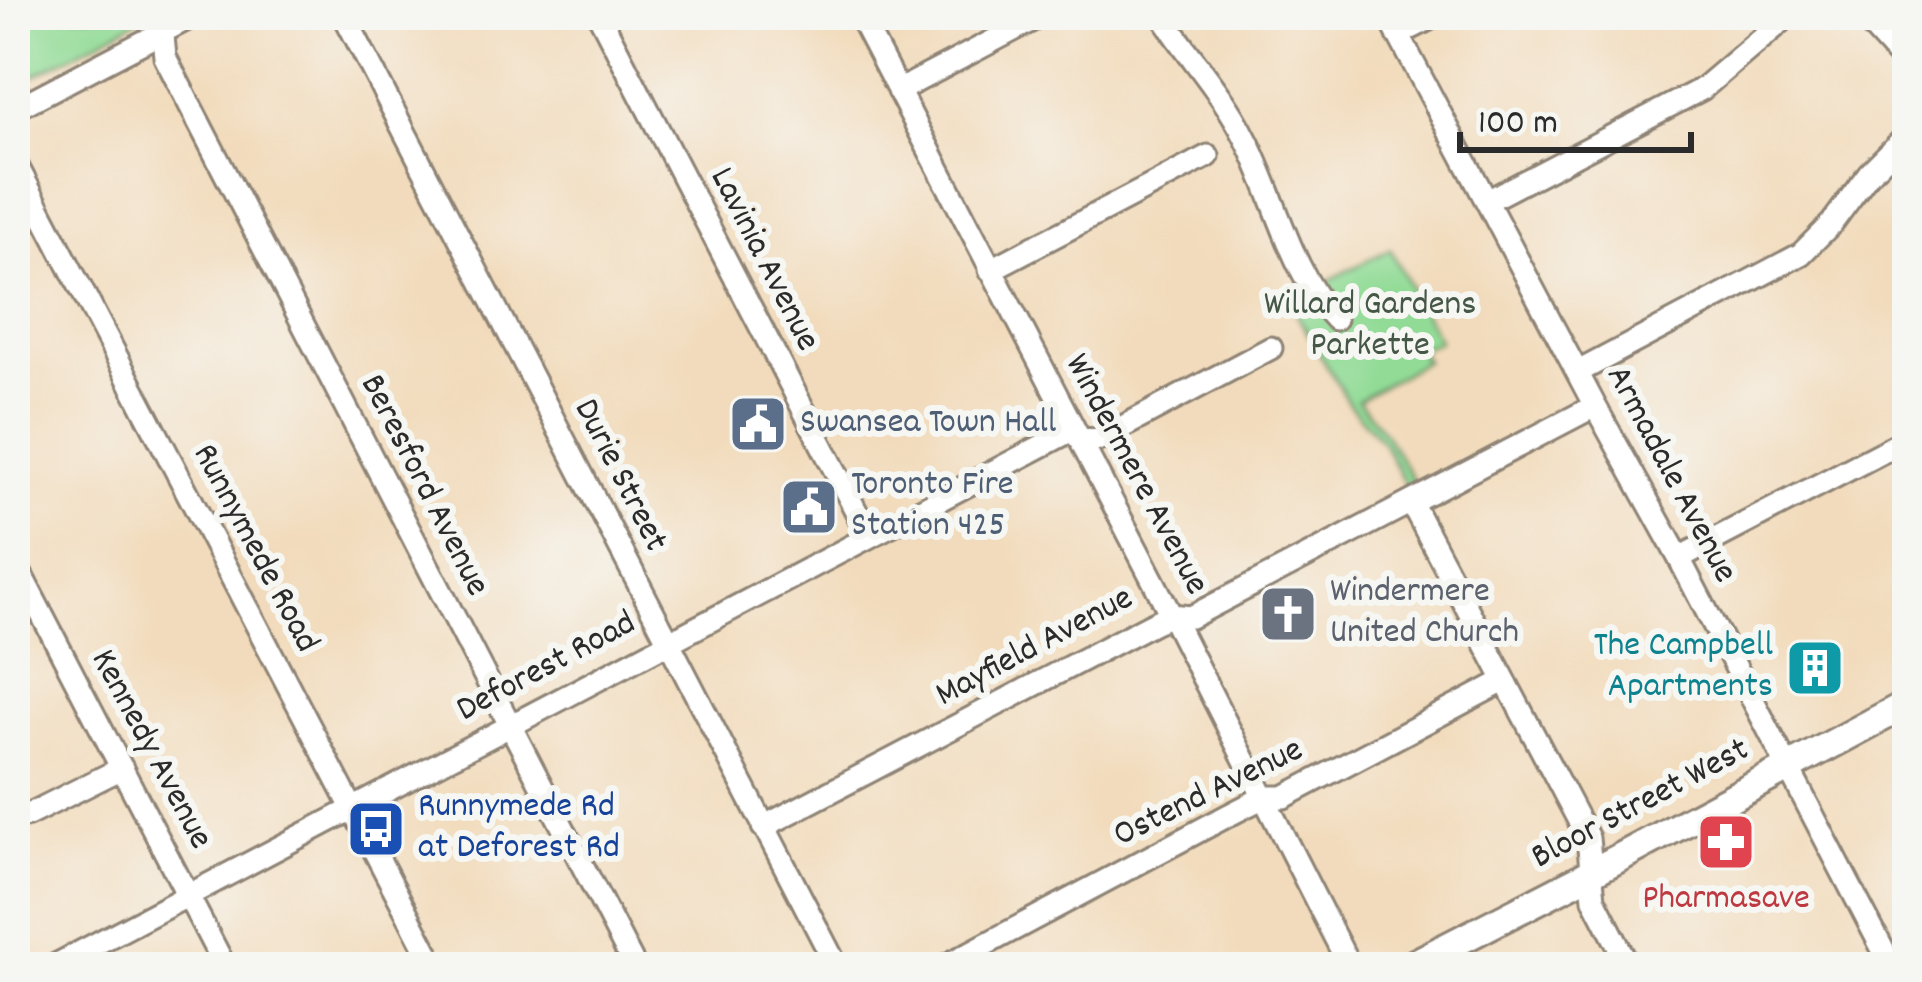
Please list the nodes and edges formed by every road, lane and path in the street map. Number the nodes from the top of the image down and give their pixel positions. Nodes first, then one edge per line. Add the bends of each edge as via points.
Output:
1 (195, 15) edge
2 (344, 15) edge
3 (599, 15) edge
4 (859, 15) edge
5 (1042, 15) edge
6 (1162, 15) edge
7 (1437, 15) edge
8 (1790, 15) edge
9 (1861, 15) edge
10 (162, 24) edge
11 (1393, 25) edge
12 (1907, 66) edge
13 (898, 91) junction
14 (15, 109) edge
15 (1907, 135) edge
16 (1208, 156) dead end
17 (15, 162) edge
18 (1487, 201) junction
19 (990, 270) junction
20 (1335, 319) dead end
21 (1271, 348) dead end
22 (1578, 371) junction
23 (1595, 406) junction
24 (1077, 434) junction
25 (1907, 440) edge
26 (1411, 502) junction
27 (869, 536) junction
28 (1679, 558) junction
29 (15, 563) edge
30 (1171, 615) junction
31 (666, 642) junction
32 (1504, 681) junction
33 (1907, 704) edge
34 (509, 725) junction
35 (122, 768) junction
36 (1787, 770) junction
37 (1264, 797) junction
38 (352, 809) junction
39 (15, 818) edge
40 (764, 827) junction
41 (1589, 874) junction
42 (188, 896) junction
43 (52, 967) edge
44 (225, 967) edge
45 (435, 967) edge
46 (635, 967) edge
47 (837, 967) edge
48 (944, 967) edge
49 (1349, 967) edge
50 (1408, 967) edge
51 (1629, 967) edge
52 (1892, 967) edge

1 - 10 street
2 - 31 street, Durie Street
3 - 27 street, Lavinia Avenue
4 - 13 street, Windermere Avenue
5 - 13 street
6 - 20 street via 1245,136 1314,295
7 - 11 street
8 - 18 street via 1702,89
9 - 12 street
10 - 14 street
10 - 34 street, Beresford Avenue via 165,57
11 - 18 street, Armadale Avenue
13 - 19 street, Windermere Avenue
15 - 22 street via 1801,254
16 - 19 street
17 - 38 street, Runnymede Road
18 - 22 street, Armadale Avenue
19 - 24 street, Windermere Avenue
21 - 24 street, Deforest Road via 1098,440
22 - 23 street, Armadale Avenue
23 - 26 street, Mayfield Avenue
23 - 28 street, Armadale Avenue
24 - 27 street, Deforest Road
24 - 30 street, Windermere Avenue
25 - 28 street
26 - 30 street, Mayfield Avenue via 1191,616
26 - 32 street
27 - 31 street, Deforest Road
28 - 36 street, Armadale Avenue
29 - 35 street, Kennedy Avenue
30 - 37 street, Windermere Avenue
30 - 40 street, Mayfield Avenue
31 - 34 street, Deforest Road
31 - 40 street, Durie Street
32 - 37 street, Ostend Avenue via 1284,797
32 - 41 street via 1590,844
33 - 36 main road, Bloor Street West
34 - 38 street, Deforest Road
34 - 46 street, Beresford Avenue
35 - 39 street
35 - 42 street, Kennedy Avenue
36 - 41 main road, Bloor Street West
36 - 52 street, Armadale Avenue
37 - 48 street, Ostend Avenue
37 - 49 street, Windermere Avenue
38 - 42 street, Deforest Road
38 - 45 street, Runnymede Road
40 - 47 street, Durie Street
41 - 50 main road, Bloor Street West
41 - 51 street
42 - 43 street, Deforest Road
42 - 44 street, Kennedy Avenue

